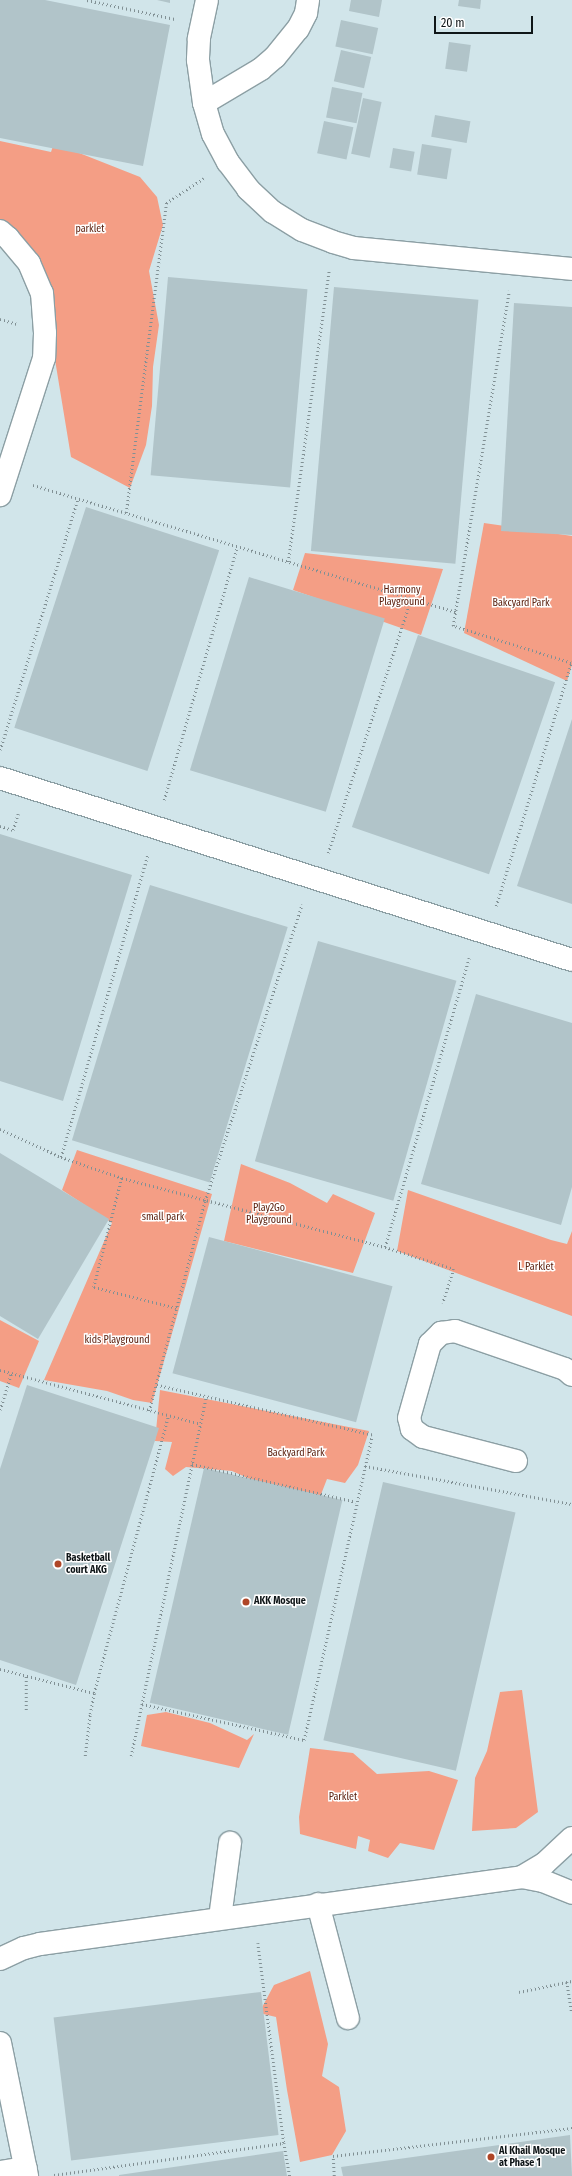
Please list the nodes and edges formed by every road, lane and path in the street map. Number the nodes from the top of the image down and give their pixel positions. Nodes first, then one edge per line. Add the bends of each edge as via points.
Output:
1 (87, 0) edge
2 (207, 0) edge
3 (308, 0) edge
4 (202, 24) junction
5 (204, 103) junction
6 (228, 162) junction
7 (0, 232) edge
8 (333, 242) junction
9 (514, 263) junction
10 (572, 269) edge
11 (3, 486) edge
12 (78, 498) junction
13 (126, 513) junction
14 (237, 547) junction
15 (288, 562) junction
16 (411, 599) junction
17 (456, 612) junction
18 (0, 751) edge
19 (0, 778) edge
20 (156, 828) junction
21 (315, 878) junction
22 (482, 932) junction
23 (572, 960) edge
24 (0, 1129) edge
25 (61, 1157) junction
26 (122, 1178) junction
27 (205, 1201) junction
28 (385, 1247) junction
29 (177, 1308) junction
30 (430, 1344) junction
31 (0, 1370) edge
32 (570, 1371) edge
33 (11, 1373) junction
34 (156, 1385) junction
35 (206, 1396) junction
36 (0, 1410) edge
37 (149, 1411) junction
38 (168, 1416) junction
39 (201, 1424) junction
40 (516, 1461) dead end
41 (192, 1464) junction
42 (365, 1466) junction
43 (356, 1502) junction
44 (572, 1504) edge
45 (0, 1669) edge
46 (26, 1676) junction
47 (94, 1693) junction
48 (142, 1704) junction
49 (26, 1710) dead end
50 (85, 1756) dead end
51 (131, 1756) dead end
52 (572, 1838) edge
53 (230, 1843) dead end
54 (522, 1877) junction
55 (572, 1893) edge
56 (318, 1904) junction
57 (254, 1915) junction
58 (220, 1918) junction
59 (0, 1959) edge
60 (572, 1981) edge
61 (567, 1982) junction
62 (519, 1992) dead end
63 (572, 2012) edge
64 (348, 2018) dead end
65 (0, 2043) edge
66 (4, 2080) edge
67 (572, 2128) edge
68 (284, 2143) junction
69 (0, 2172) edge
70 (27, 2172) edge
71 (51, 2175) dead end
72 (290, 2176) edge
73 (334, 2176) edge

1 - 4 path
2 - 4 street
3 - 5 street via 306,13 298,29 275,57 261,69
4 - 5 street via 198,60
5 - 6 street via 213,134
6 - 8 street via 248,189 273,212 302,230
6 - 13 path via 166,203
7 - 11 street via 29,263 42,293 45,333 44,358
8 - 9 street via 354,248
8 - 15 path
9 - 10 street
9 - 17 path
11 - 12 path
12 - 13 path
12 - 18 path
13 - 14 path
14 - 15 path
14 - 20 path
15 - 16 path
16 - 17 path
16 - 21 path
17 - 22 path via 453,626 571,663
19 - 20 street
20 - 21 street
20 - 25 path
21 - 22 street
21 - 27 path
22 - 23 street
22 - 28 path
24 - 25 path
25 - 26 path
26 - 27 path
26 - 29 path via 94,1287
27 - 28 path
27 - 29 path
28 - 30 path via 454,1269
29 - 34 path
30 - 32 street via 441,1333 455,1331
30 - 40 street via 409,1418 412,1429 423,1437
31 - 33 path
33 - 36 path
33 - 37 path
34 - 35 path
34 - 37 path
35 - 39 path
35 - 42 path via 372,1434
37 - 38 path
38 - 39 path
38 - 47 path
39 - 41 path
41 - 43 path
41 - 48 path
42 - 43 path
42 - 44 path
43 - 48 path via 304,1740
45 - 46 path
46 - 47 path
46 - 49 path
47 - 50 path
48 - 51 path
52 - 54 street via 544,1864
53 - 58 street
54 - 55 street via 543,1881
54 - 56 street
56 - 57 street
56 - 64 street
57 - 58 street
57 - 68 path
58 - 59 street via 40,1944
60 - 61 path
61 - 62 path
61 - 63 path
65 - 66 street
66 - 70 street
67 - 73 path via 333,2156
68 - 71 path
68 - 72 path
69 - 70 street

